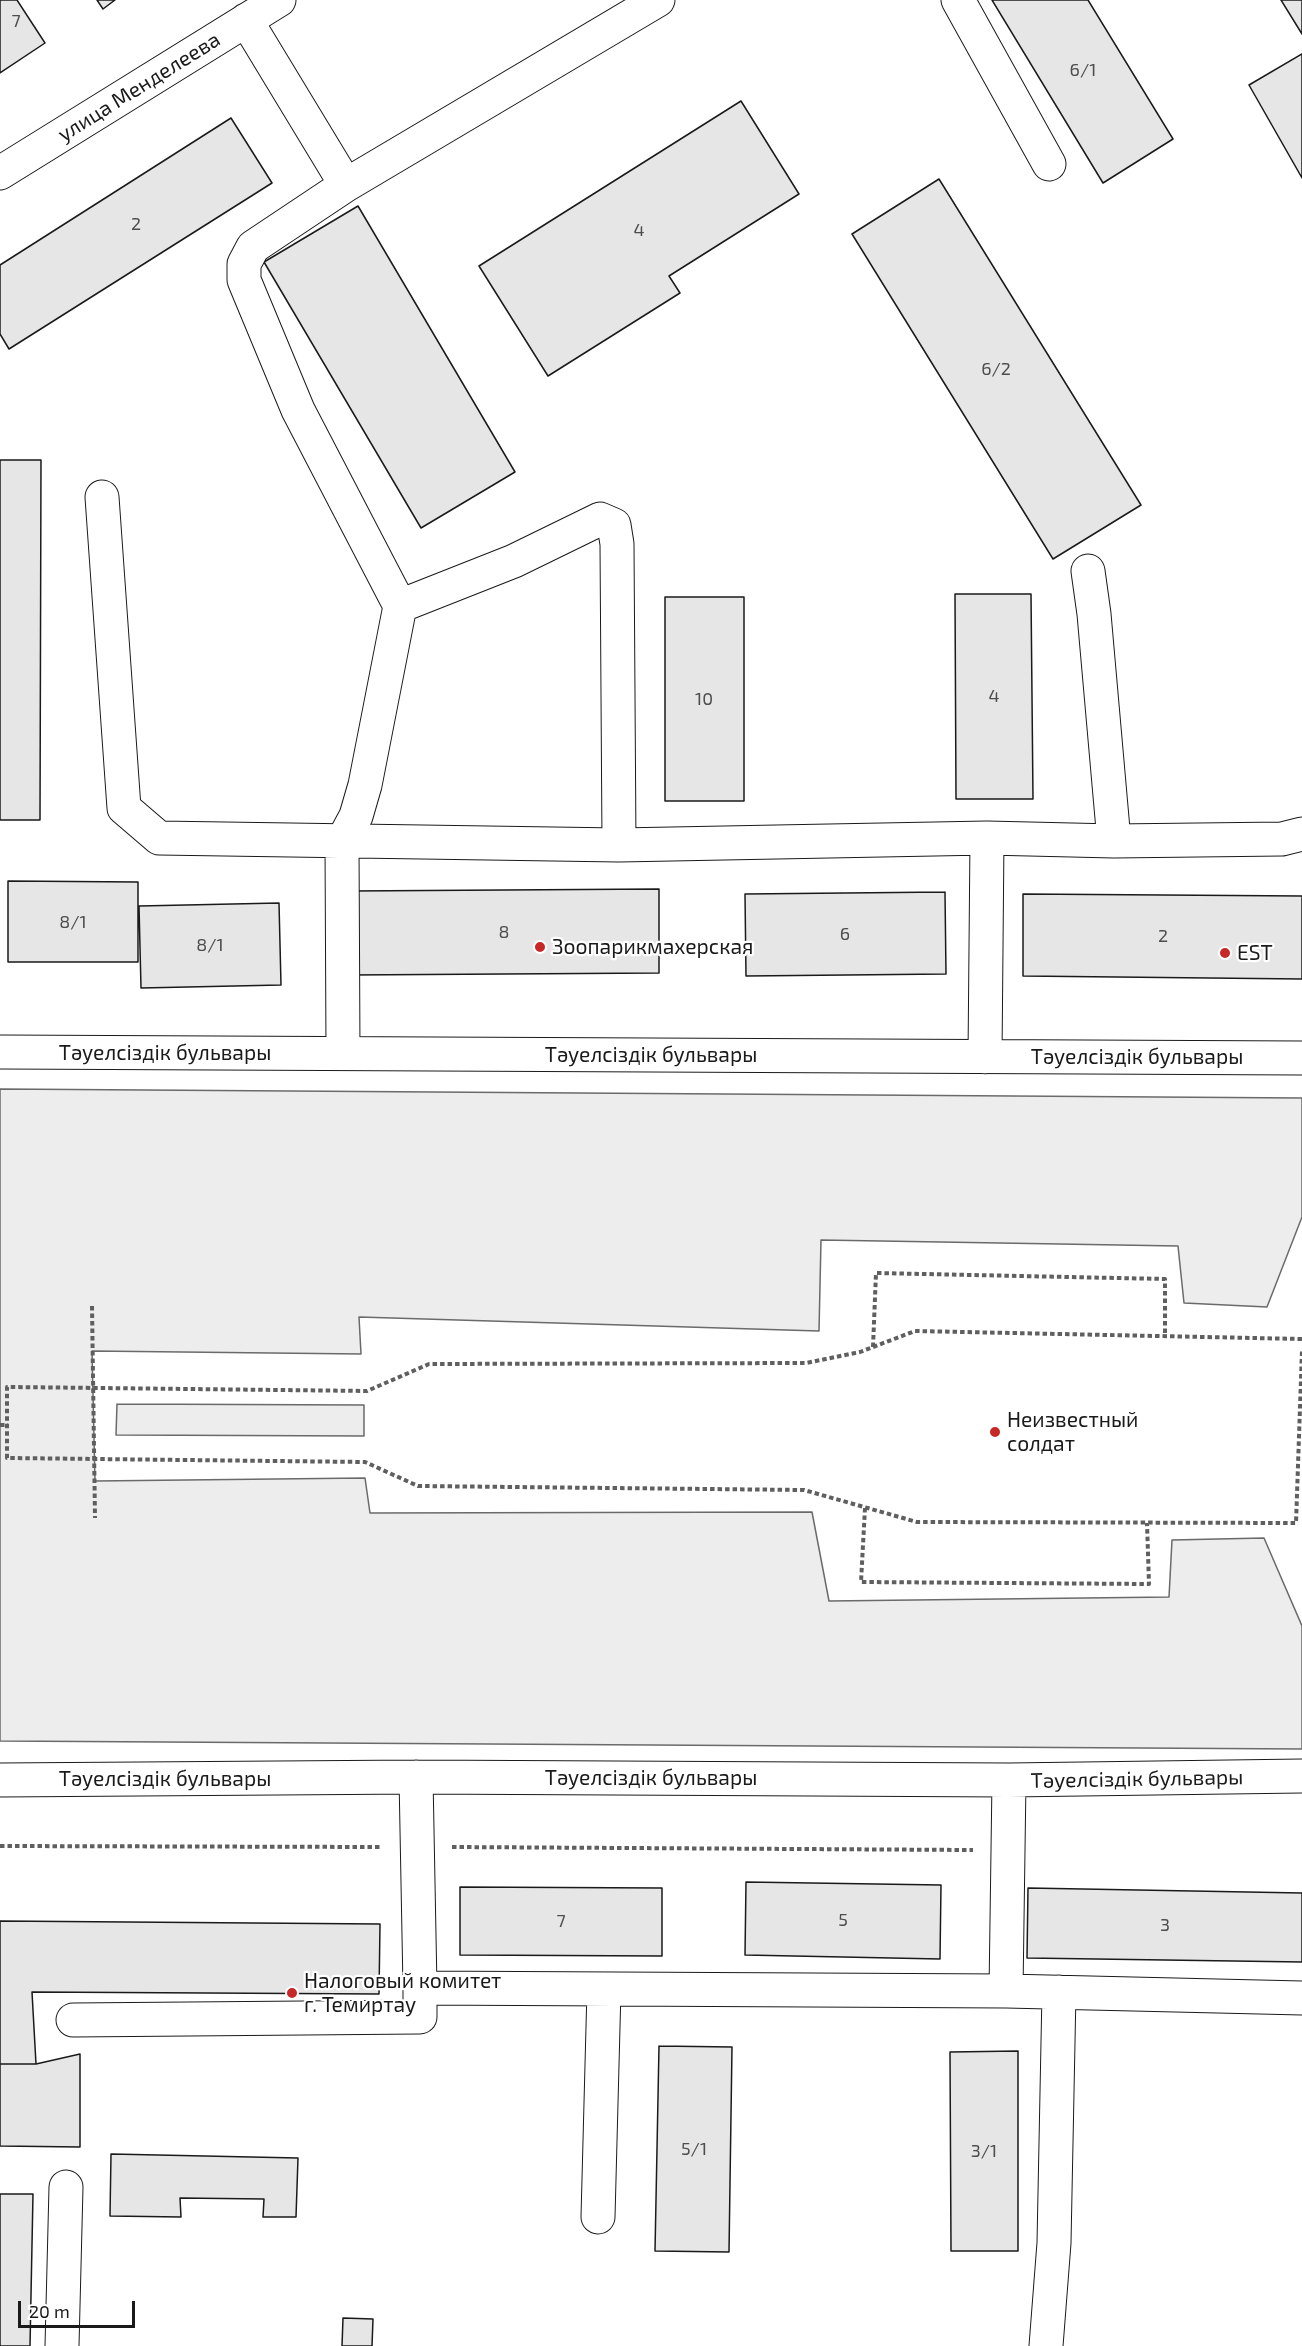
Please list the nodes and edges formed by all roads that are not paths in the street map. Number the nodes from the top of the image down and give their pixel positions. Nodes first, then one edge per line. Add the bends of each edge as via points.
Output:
1 (279, 0) edge
2 (658, 0) edge
3 (958, 0) edge
4 (246, 20) junction
5 (1049, 164) dead end
6 (0, 173) edge
7 (346, 185) junction
8 (102, 497) dead end
9 (1088, 571) dead end
10 (399, 606) junction
11 (1302, 834) edge
12 (987, 838) junction
13 (1114, 841) junction
14 (342, 842) junction
15 (619, 845) junction
16 (0, 1052) edge
17 (343, 1053) junction
18 (985, 1057) junction
19 (1302, 1058) edge
20 (1302, 1776) edge
21 (416, 1777) junction
22 (0, 1780) edge
23 (1009, 1780) junction
24 (420, 1988) junction
25 (604, 1989) junction
26 (1006, 1991) junction
27 (1059, 1992) junction
28 (1302, 1998) edge
29 (73, 2020) dead end
30 (66, 2187) dead end
31 (598, 2217) dead end
32 (62, 2346) edge
33 (1046, 2346) edge

1 - 4 street, улица Менделеева
2 - 7 street
3 - 5 street
4 - 6 street, улица Менделеева
4 - 7 street
7 - 10 street via 253,248 244,264 244,280 298,410
8 - 14 street via 124,808 159,838
9 - 13 street
10 - 14 street via 365,785 356,816
10 - 15 street via 514,561 600,519 614,525
11 - 13 street via 1282,839
12 - 13 street
12 - 15 street
12 - 18 street
14 - 15 street
14 - 17 street
16 - 17 street, Тәуелсіздік бульвары
17 - 18 street, Тәуелсіздік бульвары
18 - 19 street, Тәуелсіздік бульвары
20 - 23 street, Тәуелсіздік бульвары
21 - 22 street, Тәуелсіздік бульвары
21 - 23 street, Тәуелсіздік бульвары
21 - 24 street
23 - 26 street
24 - 25 street
24 - 29 street via 420,2017
25 - 26 street
25 - 31 street
26 - 27 street
27 - 28 street
27 - 33 street via 1054,2242
30 - 32 street

